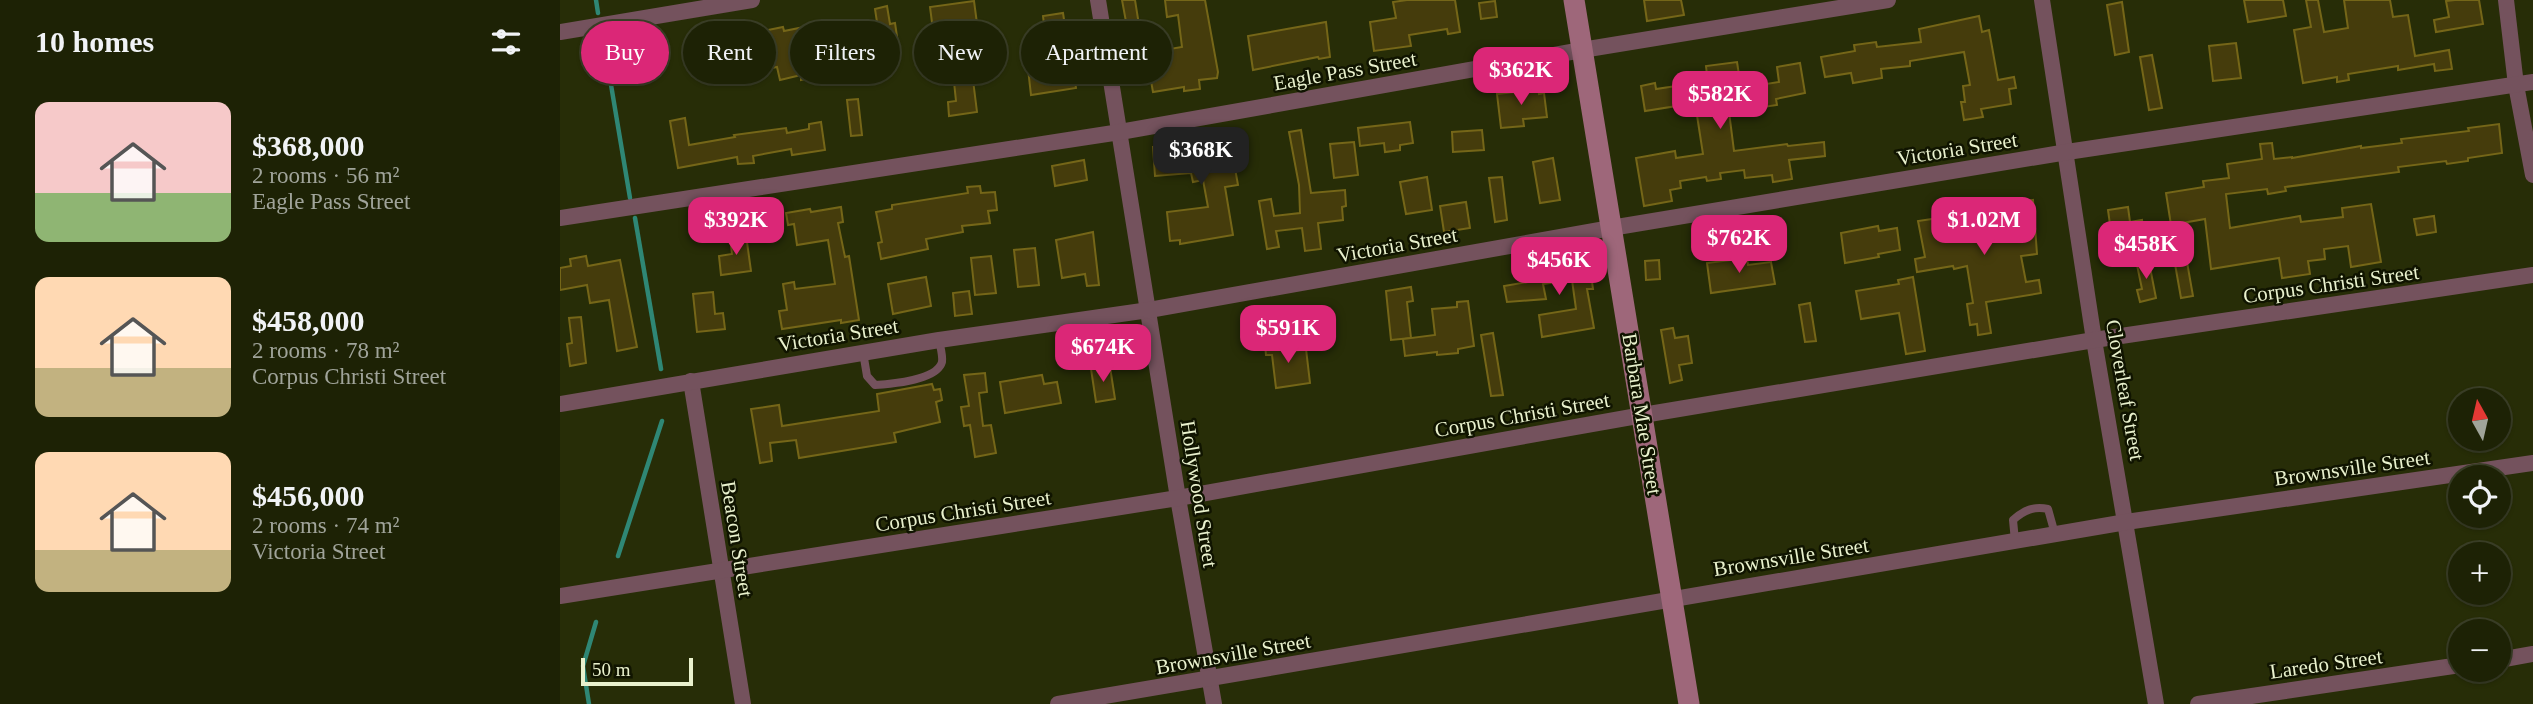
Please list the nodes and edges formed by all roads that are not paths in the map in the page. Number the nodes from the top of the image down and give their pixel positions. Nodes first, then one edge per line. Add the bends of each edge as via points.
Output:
1 (752, 0) edge
2 (1098, 0) edge
3 (1574, 0) edge
4 (1888, 0) edge
5 (2042, 0) edge
6 (2506, 0) edge
7 (560, 32) edge
8 (1582, 50) junction
9 (2525, 84) edge
10 (1120, 132) junction
11 (2067, 152) junction
12 (2533, 175) edge
13 (560, 218) edge
14 (1611, 228) junction
15 (2533, 275) edge
16 (1149, 310) junction
17 (939, 340) junction
18 (2094, 340) junction
19 (863, 352) junction
20 (691, 381) junction
21 (560, 404) edge
22 (1643, 415) junction
23 (2533, 463) edge
24 (1178, 498) junction
25 (2126, 522) junction
26 (2056, 534) junction
27 (2015, 541) junction
28 (720, 570) junction
29 (560, 596) edge
30 (1671, 598) junction
31 (2533, 654) edge
32 (2511, 658) edge
33 (2448, 667) edge
34 (1210, 680) junction
35 (743, 704) edge
36 (1058, 704) edge
37 (1214, 704) edge
38 (1689, 704) edge
39 (2156, 704) edge
40 (2198, 704) edge

1 - 7 street
2 - 10 street, Hollywood Street
3 - 8 street, Barbara Mae Street
4 - 8 street, Eagle Pass Street
5 - 11 street, Cloverleaf Street
6 - 9 street
8 - 10 street, Eagle Pass Street
8 - 14 street, Barbara Mae Street
9 - 11 street, Victoria Street
9 - 12 street
10 - 13 street, Eagle Pass Street
10 - 16 street, Hollywood Street
11 - 14 street, Victoria Street
11 - 18 street, Cloverleaf Street
14 - 16 street, Victoria Street
14 - 22 street, Barbara Mae Street
15 - 18 street, Corpus Christi Street
16 - 17 street, Victoria Street
16 - 24 street, Hollywood Street
17 - 19 street, Victoria Street
17 - 19 lane via 942,363 937,371 887,384 875,385 867,376
18 - 22 street, Corpus Christi Street
18 - 25 street, Cloverleaf Street
19 - 20 street, Victoria Street
20 - 21 street, Victoria Street
20 - 28 street, Beacon Street
22 - 24 street, Corpus Christi Street
22 - 30 street, Barbara Mae Street
23 - 25 street, Brownsville Street
24 - 28 street, Corpus Christi Street
24 - 34 street, Hollywood Street
25 - 26 street, Brownsville Street
25 - 39 street, Cloverleaf Street
26 - 27 street, Brownsville Street
26 - 27 lane via 2048,509 2038,507 2013,520
27 - 30 street, Brownsville Street
28 - 29 street, Corpus Christi Street
28 - 35 street, Beacon Street
30 - 34 street, Brownsville Street
30 - 38 street, Barbara Mae Street
31 - 32 street
33 - 40 street, Laredo Street
34 - 36 street, Brownsville Street
34 - 37 street, Hollywood Street

